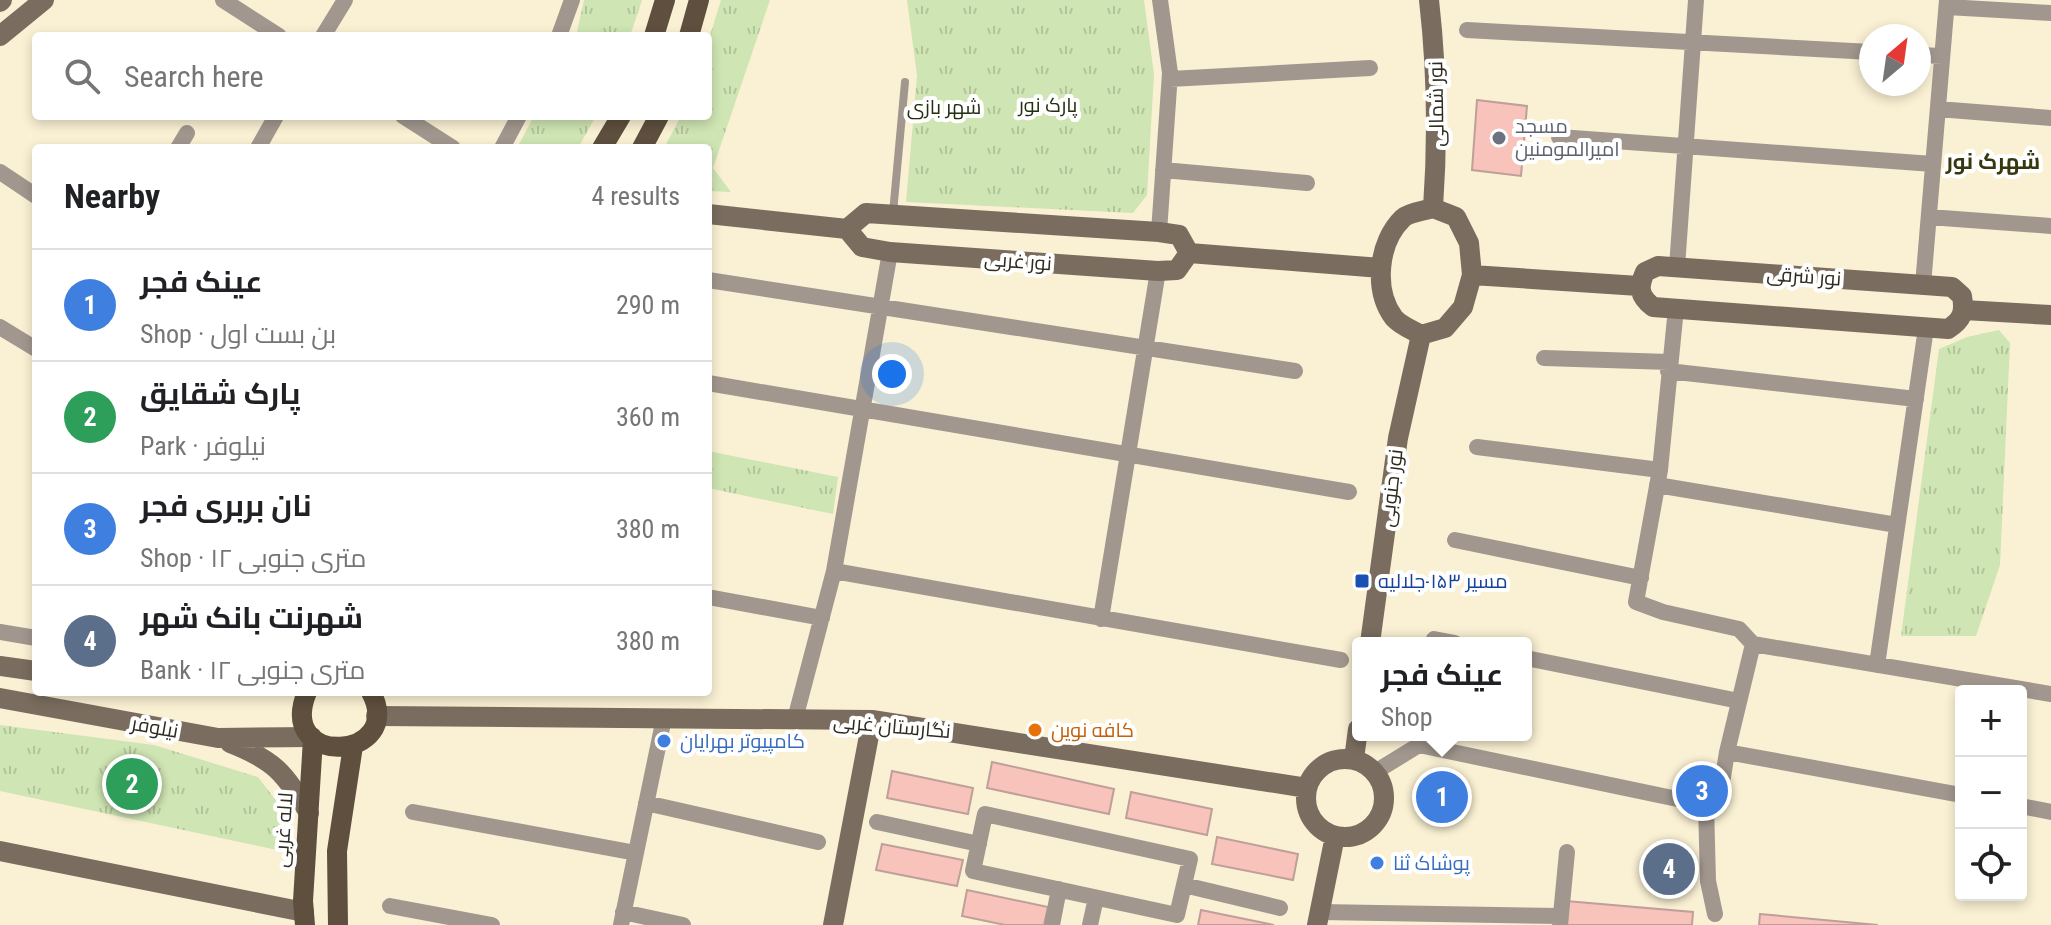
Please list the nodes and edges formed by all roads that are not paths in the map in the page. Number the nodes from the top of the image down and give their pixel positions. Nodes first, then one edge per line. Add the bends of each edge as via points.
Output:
1 (44, 0) edge
2 (223, 0) edge
3 (345, 0) edge
4 (572, 0) edge
5 (665, 0) edge
6 (699, 0) edge
7 (1160, 0) edge
8 (1429, 0) edge
9 (1696, 0) edge
10 (1947, 3) edge
11 (2051, 13) edge
12 (1467, 30) dead end
13 (273, 32) edge
14 (325, 32) edge
15 (560, 32) edge
16 (655, 32) edge
17 (690, 32) edge
18 (0, 36) edge
19 (1693, 42) junction
20 (1859, 51) edge
21 (1931, 56) edge
22 (1942, 56) junction
23 (1370, 68) dead end
24 (1170, 79) junction
25 (905, 82) dead end
26 (1938, 109) junction
27 (2051, 118) edge
28 (274, 120) edge
29 (409, 120) edge
30 (517, 120) edge
31 (619, 120) edge
32 (657, 120) edge
33 (187, 133) dead end
34 (1559, 137) dead end
35 (180, 144) edge
36 (260, 144) edge
37 (447, 144) edge
38 (504, 144) edge
39 (604, 144) edge
40 (644, 144) edge
41 (1686, 145) junction
42 (1933, 164) junction
43 (1163, 170) junction
44 (0, 172) edge
45 (1307, 183) dead end
46 (32, 193) edge
47 (1433, 208) junction
48 (893, 213) junction
49 (712, 214) edge
50 (1929, 217) junction
51 (2051, 226) edge
52 (847, 229) junction
53 (1159, 232) junction
54 (890, 252) junction
55 (1189, 253) junction
56 (1677, 267) junction
57 (1381, 268) junction
58 (1158, 271) junction
59 (1472, 275) junction
60 (712, 281) edge
61 (1923, 285) junction
62 (1639, 286) junction
63 (880, 307) junction
64 (1676, 308) junction
65 (1964, 310) junction
66 (2051, 315) edge
67 (0, 327) edge
68 (1926, 328) junction
69 (1421, 335) junction
70 (32, 347) edge
71 (1146, 348) junction
72 (1544, 358) dead end
73 (1668, 367) junction
74 (1295, 371) dead end
75 (712, 384) edge
76 (1916, 399) junction
77 (863, 410) junction
78 (1477, 447) dead end
79 (1128, 455) junction
80 (1658, 478) junction
81 (1349, 492) dead end
82 (1897, 525) junction
83 (1455, 540) dead end
84 (834, 571) junction
85 (1641, 578) junction
86 (712, 598) edge
87 (822, 618) junction
88 (1101, 619) junction
89 (0, 632) edge
90 (32, 637) edge
91 (1371, 637) edge
92 (1753, 644) junction
93 (1532, 659) edge
94 (1341, 660) dead end
95 (1877, 665) junction
96 (0, 666) edge
97 (32, 670) edge
98 (2051, 694) edge
99 (305, 696) edge
100 (0, 698) edge
101 (374, 700) edge
102 (1739, 701) junction
103 (664, 718) junction
104 (795, 719) junction
105 (872, 720) junction
106 (218, 738) junction
107 (313, 738) junction
108 (1356, 741) edge
109 (353, 746) junction
110 (1727, 752) junction
111 (1354, 759) junction
112 (1375, 772) junction
113 (1307, 788) junction
114 (1955, 794) edge
115 (646, 803) junction
116 (1706, 805) junction
117 (2027, 807) edge
118 (413, 812) dead end
119 (2051, 812) edge
120 (309, 813) junction
121 (877, 822) dead end
122 (1335, 836) junction
123 (818, 842) dead end
124 (979, 844) junction
125 (0, 851) edge
126 (1567, 852) dead end
127 (636, 853) junction
128 (1184, 885) junction
129 (1059, 889) junction
130 (1096, 898) junction
131 (390, 906) dead end
132 (1280, 908) dead end
133 (1319, 918) edge
134 (305, 919) edge
135 (622, 919) edge
136 (1560, 920) edge
137 (1714, 920) edge
138 (338, 925) edge
139 (492, 925) edge
140 (683, 925) edge
141 (833, 925) edge
142 (1052, 925) edge
143 (1090, 925) edge

1 - 18 street
2 - 13 street
3 - 14 street
4 - 15 street
5 - 16 main road
6 - 17 main road
7 - 24 street
8 - 47 street, نور شمالی via 1437,89
9 - 19 street
10 - 11 street
10 - 22 street
12 - 19 street
19 - 20 street
19 - 41 street
21 - 22 street
22 - 26 street
23 - 24 street
24 - 43 street
25 - 48 lane
26 - 27 street
26 - 42 street
28 - 36 street
29 - 37 street
30 - 38 street
31 - 39 main road
32 - 40 main road
33 - 35 street
34 - 41 street
41 - 42 street
41 - 56 street
42 - 50 street
43 - 45 street
43 - 53 street
44 - 46 street
47 - 57 street via 1405,216 1387,240
47 - 59 street via 1456,217 1469,243
48 - 52 street, نور غربی via 866,213
48 - 53 street, نور غربی
49 - 52 street, نور غربی
50 - 51 street
50 - 61 street
52 - 54 street, نور غربی via 862,247
53 - 55 street via 1179,235
54 - 58 street, نور غربی
54 - 63 street
55 - 57 street
55 - 58 street via 1177,270
56 - 61 street, نور شرقی
56 - 62 street, نور شرقی via 1645,272
57 - 69 street via 1383,297 1395,321
58 - 71 street
59 - 62 street
59 - 69 street via 1463,307 1445,328
60 - 63 street
61 - 65 street, نور شرقی via 1952,287 1962,296
62 - 64 street, نور شرقی via 1642,299 1653,307
63 - 71 street
63 - 77 street
64 - 68 street, نور شرقی
64 - 73 street
65 - 66 street
65 - 68 street, نور شرقی via 1948,329
67 - 70 street
68 - 76 street
69 - 91 street, نور جنوبی via 1398,438
71 - 74 street
71 - 79 street
72 - 73 street
73 - 76 street
73 - 80 street
75 - 77 street
76 - 82 street
77 - 79 street
77 - 84 street
78 - 80 street
79 - 81 street
79 - 88 street
80 - 82 street
80 - 85 street
82 - 95 street
83 - 85 street
84 - 87 street
84 - 88 street
85 - 92 street via 1636,602 1739,629
86 - 87 street
87 - 104 street
88 - 94 street
89 - 90 street
92 - 95 street
92 - 102 street
93 - 102 street
95 - 98 street
96 - 97 street
99 - 107 main road, لاله غربی via 302,716
100 - 106 street, نیلوفر
101 - 103 street, نگارستان غربی
101 - 109 main road via 369,734
102 - 110 street
103 - 104 street, نگارستان غربی
103 - 115 street
104 - 105 street, نگارستان غربی
105 - 113 street, نگارستان غربی
105 - 141 street
106 - 107 street, نیلوفر
106 - 120 street via 263,756 288,780
107 - 109 main road via 332,748
107 - 120 main road, لاله غربی
108 - 111 street
109 - 138 main road via 337,851
110 - 114 street
110 - 116 street via 1723,777
111 - 112 street
111 - 113 street via 1330,761 1311,777
112 - 116 street via 1419,745
112 - 122 street via 1385,794 1379,818 1360,834
113 - 122 street via 1308,812
115 - 123 street
115 - 127 street
116 - 137 street
117 - 119 street
118 - 127 street
120 - 134 main road, لاله غربی
121 - 124 street
122 - 133 street
124 - 128 street via 985,814 1190,859
124 - 129 street via 973,871
125 - 134 street
126 - 136 street
127 - 135 street
128 - 130 street via 1177,915
128 - 132 street
129 - 130 street
129 - 142 street
130 - 143 street
131 - 139 street
133 - 136 street
135 - 140 street

